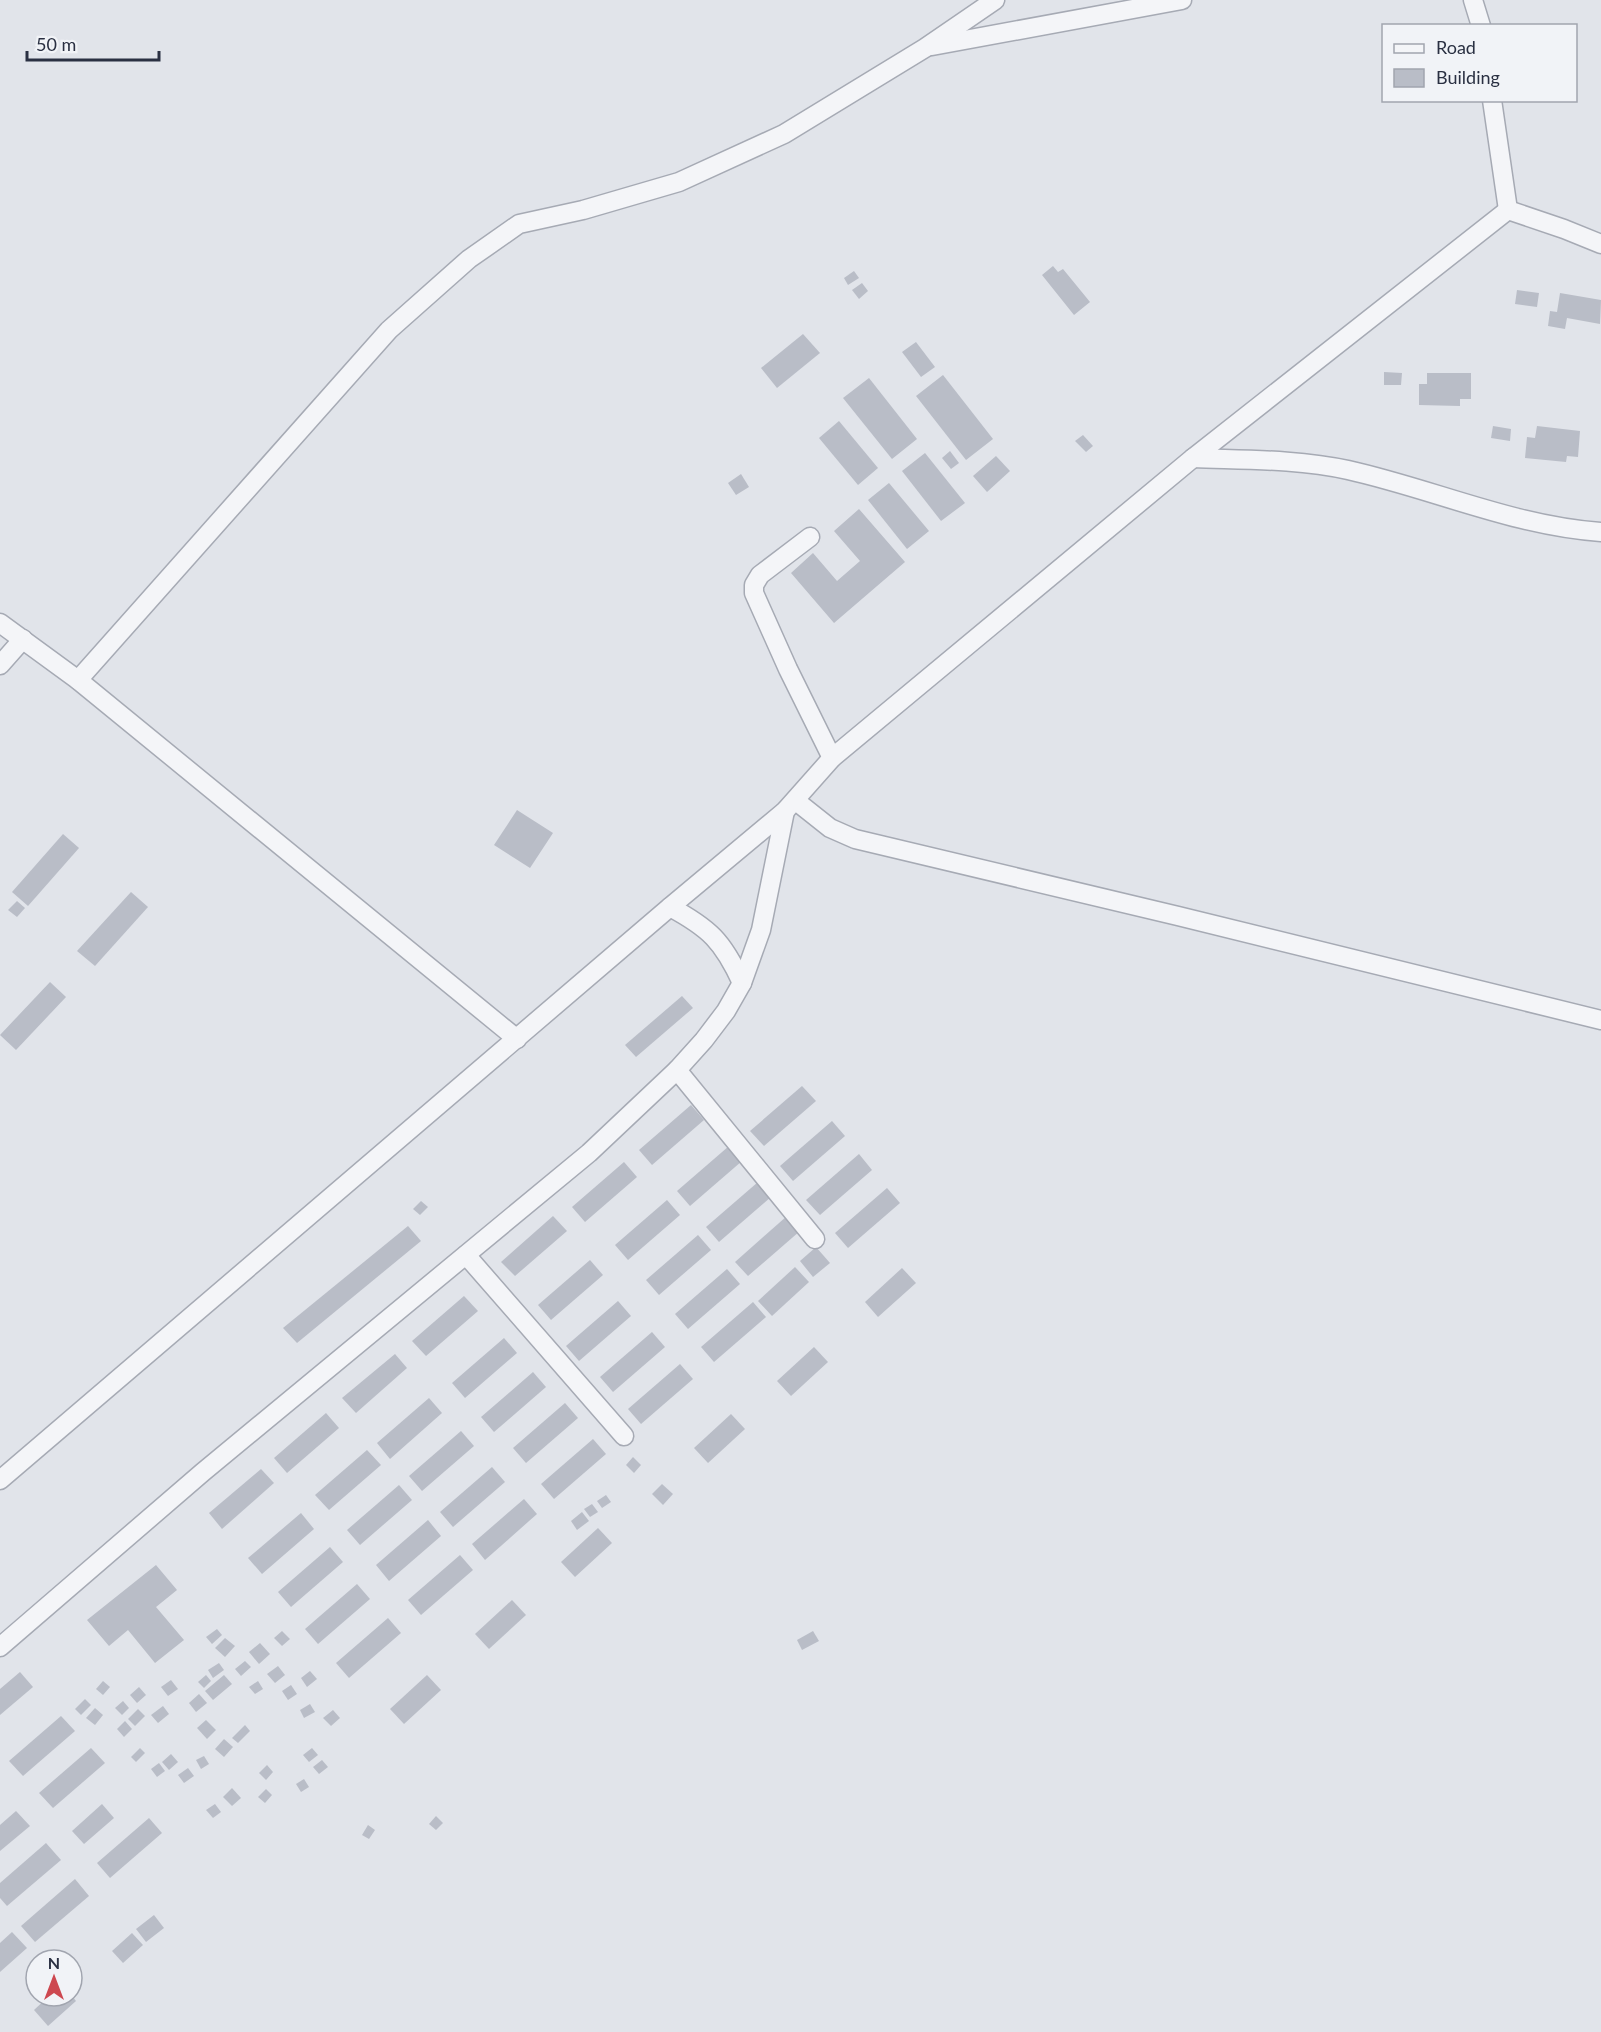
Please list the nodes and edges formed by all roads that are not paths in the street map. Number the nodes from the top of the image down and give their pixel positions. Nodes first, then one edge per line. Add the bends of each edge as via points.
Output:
1 (995, 0) edge
2 (1182, 0) edge
3 (1473, 0) edge
4 (1480, 24) edge
5 (925, 48) junction
6 (1492, 102) edge
7 (1508, 210) junction
8 (1601, 244) edge
9 (1194, 458) junction
10 (1601, 532) edge
11 (810, 537) dead end
12 (0, 623) edge
13 (23, 639) junction
14 (0, 665) edge
15 (78, 680) junction
16 (832, 758) junction
17 (791, 806) junction
18 (670, 907) junction
19 (742, 982) junction
20 (1601, 1020) edge
21 (517, 1039) junction
22 (677, 1070) junction
23 (815, 1239) dead end
24 (466, 1256) junction
25 (624, 1436) dead end
26 (0, 1480) edge
27 (0, 1647) edge

1 - 5 street
2 - 5 street
3 - 4 street
5 - 15 street via 784,134 679,182 519,225 469,259 389,330
6 - 7 street
7 - 8 street
7 - 9 street
9 - 10 street via 1285,461 1347,470 1501,514 1572,530
9 - 16 street
11 - 16 street via 760,575 754,593
12 - 13 street
13 - 14 street
13 - 15 street
15 - 21 street
16 - 17 street
17 - 18 street
17 - 19 street via 761,930
17 - 20 street via 855,840
18 - 19 street via 710,933 728,954
18 - 21 street
19 - 22 street via 726,1011
21 - 26 street
22 - 23 street
22 - 24 street via 589,1153
24 - 25 street
24 - 27 street via 203,1472

